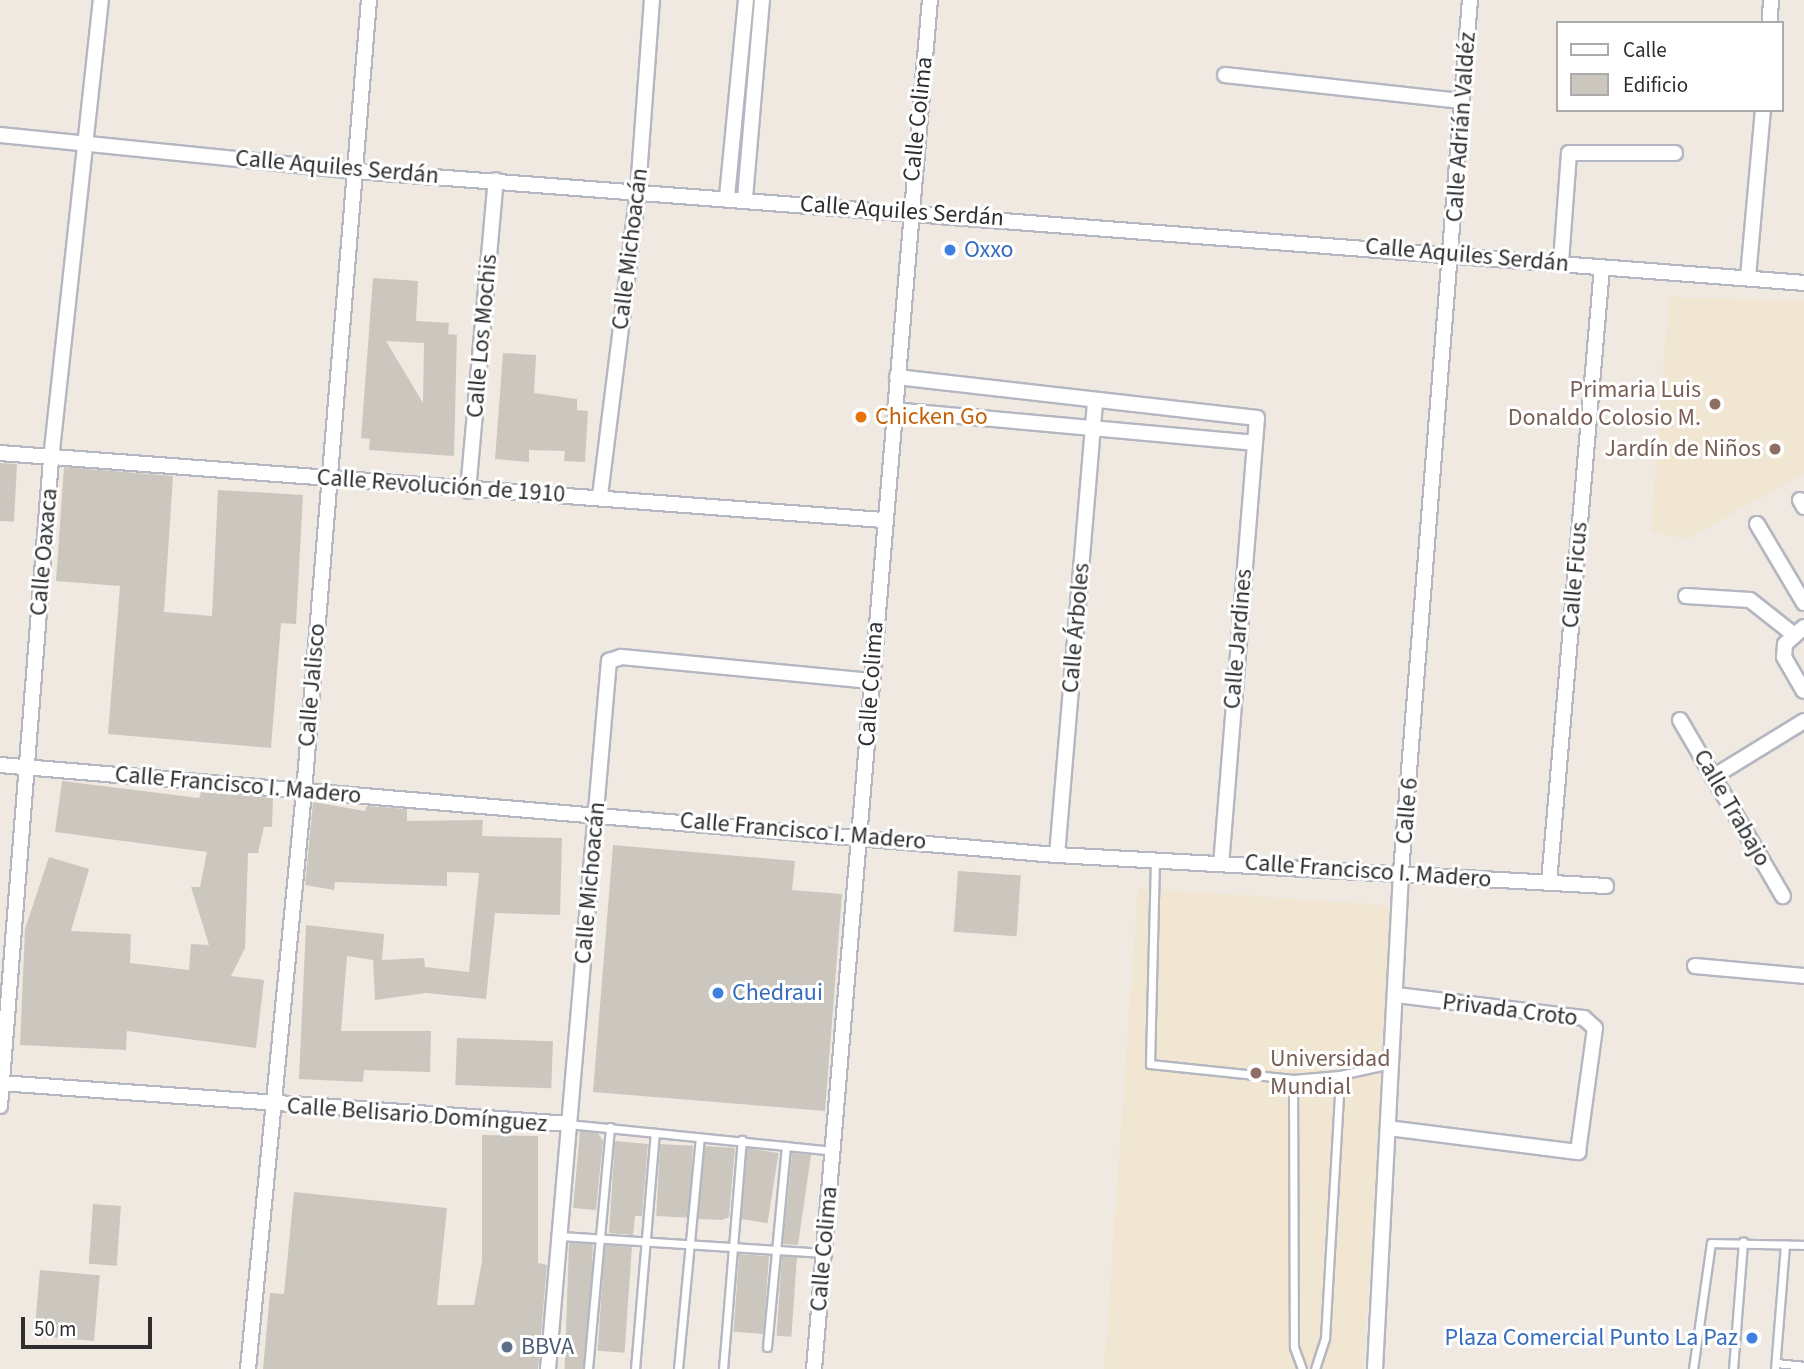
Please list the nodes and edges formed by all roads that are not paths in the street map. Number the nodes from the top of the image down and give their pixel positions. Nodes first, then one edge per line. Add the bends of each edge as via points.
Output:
1 (101, 0) edge
2 (369, 0) edge
3 (652, 0) edge
4 (930, 0) edge
5 (1469, 0) edge
6 (1772, 0) edge
7 (745, 3) edge
8 (762, 4) edge
9 (1770, 21) edge
10 (739, 72) junction
11 (755, 74) junction
12 (1225, 75) dead end
13 (1460, 101) junction
14 (1763, 112) edge
15 (0, 135) edge
16 (89, 143) junction
17 (1675, 153) dead end
18 (356, 171) junction
19 (496, 180) junction
20 (638, 190) junction
21 (727, 197) junction
22 (745, 198) junction
23 (909, 211) junction
24 (1452, 253) junction
25 (1561, 262) junction
26 (1602, 267) junction
27 (1748, 277) junction
28 (1804, 283) edge
29 (897, 377) junction
30 (1095, 402) junction
31 (894, 410) junction
32 (1093, 431) junction
33 (1254, 443) junction
34 (0, 453) edge
35 (51, 459) junction
36 (329, 478) junction
37 (468, 491) junction
38 (600, 496) junction
39 (882, 520) junction
40 (1756, 524) dead end
41 (1686, 596) dead end
42 (1804, 603) edge
43 (1798, 630) edge
44 (872, 681) junction
45 (1803, 686) edge
46 (1680, 720) dead end
47 (1804, 721) edge
48 (0, 765) edge
49 (27, 766) junction
50 (1713, 777) junction
51 (304, 792) junction
52 (597, 813) junction
53 (861, 836) junction
54 (1057, 855) junction
55 (1155, 859) junction
56 (1221, 861) junction
57 (1401, 872) junction
58 (1549, 882) junction
59 (1606, 886) dead end
60 (1783, 896) dead end
61 (1695, 966) dead end
62 (1804, 976) edge
63 (1397, 995) junction
64 (1393, 1063) junction
65 (1340, 1075) junction
66 (1293, 1079) junction
67 (1, 1083) edge
68 (0, 1106) edge
69 (270, 1106) junction
70 (569, 1124) junction
71 (610, 1127) junction
72 (1388, 1128) junction
73 (655, 1133) junction
74 (700, 1138) junction
75 (742, 1140) junction
76 (786, 1146) junction
77 (833, 1151) junction
78 (559, 1236) junction
79 (599, 1236) junction
80 (645, 1241) junction
81 (1743, 1241) junction
82 (688, 1244) junction
83 (1785, 1244) junction
84 (1804, 1245) edge
85 (734, 1246) junction
86 (777, 1250) junction
87 (824, 1253) junction
88 (767, 1347) dead end
89 (1776, 1366) edge
90 (1804, 1366) edge
91 (248, 1369) edge
92 (548, 1369) edge
93 (588, 1369) edge
94 (635, 1369) edge
95 (678, 1369) edge
96 (723, 1369) edge
97 (814, 1369) edge
98 (1302, 1369) edge
99 (1315, 1369) edge
100 (1375, 1369) edge
101 (1693, 1369) edge
102 (1733, 1369) edge

1 - 16 street, Calle Oaxaca
2 - 18 street, Calle Jalisco
3 - 20 street, Calle Michoacán
4 - 23 street, Calle Colima
5 - 13 street, Calle Adrián Valdéz
6 - 9 street
7 - 8 street
7 - 10 street
8 - 11 street
10 - 11 street
10 - 21 street
11 - 22 street
12 - 13 street
13 - 24 street, Calle Adrián Valdéz
14 - 27 street
15 - 16 street, Calle Aquiles Serdán
16 - 18 street, Calle Aquiles Serdán
16 - 35 street, Calle Oaxaca
17 - 25 street via 1569,153
18 - 19 street, Calle Aquiles Serdán
18 - 36 street, Calle Jalisco
19 - 20 street, Calle Aquiles Serdán
19 - 37 street, Calle Los Mochis
20 - 21 street, Calle Aquiles Serdán
20 - 38 street, Calle Michoacán
21 - 22 street, Calle Aquiles Serdán
22 - 23 street, Calle Aquiles Serdán
23 - 24 street, Calle Aquiles Serdán
23 - 29 street, Calle Colima
24 - 25 street, Calle Aquiles Serdán
24 - 57 street, Calle 6
25 - 26 street, Calle Aquiles Serdán
26 - 27 street, Calle Aquiles Serdán
26 - 58 street, Calle Ficus
27 - 28 street, Calle Aquiles Serdán
29 - 30 street
29 - 31 street, Calle Colima
30 - 32 street, Calle Árboles
30 - 33 street, Calle Jardines via 1257,418
31 - 32 street
31 - 39 street, Calle Colima
32 - 33 street
32 - 54 street, Calle Árboles
33 - 56 street, Calle Jardines
34 - 35 street, Calle Revolución de 1910
35 - 36 street, Calle Revolución de 1910
35 - 49 street, Calle Oaxaca
36 - 37 street, Calle Revolución de 1910
36 - 51 street, Calle Jalisco
37 - 38 street, Calle Revolución de 1910
38 - 39 street, Calle Revolución de 1910
39 - 44 street, Calle Colima
40 - 42 street
41 - 43 street via 1750,600
43 - 45 street via 1784,657
44 - 52 street, Calle Michoacán via 621,657 609,661
44 - 53 street, Calle Colima
46 - 50 street, Calle Trabajo
47 - 50 street
48 - 49 street, Calle Francisco I. Madero
49 - 51 street, Calle Francisco I. Madero
49 - 67 street, Calle Oaxaca
50 - 60 street, Calle Trabajo
51 - 52 street, Calle Francisco I. Madero
51 - 69 street, Calle Jalisco
52 - 53 street, Calle Francisco I. Madero
52 - 70 street, Calle Michoacán
53 - 54 street, Calle Francisco I. Madero
53 - 77 street, Calle Colima
54 - 55 street, Calle Francisco I. Madero
55 - 56 street, Calle Francisco I. Madero
55 - 66 lane via 1146,1059 1156,1068
56 - 57 street, Calle Francisco I. Madero
57 - 58 street, Calle Francisco I. Madero
57 - 63 street, Calle 6
58 - 59 street, Calle Francisco I. Madero
61 - 62 street
63 - 64 street, Calle 6
63 - 72 street, Privada Croto via 1584,1018 1595,1028 1578,1152
64 - 65 lane
64 - 72 street, Calle 6
65 - 66 lane
65 - 99 lane via 1325,1338
66 - 98 lane via 1294,1347
67 - 68 street, Calle Oaxaca
67 - 69 street, Calle Belisario Domínguez
69 - 70 street, Calle Belisario Domínguez
69 - 91 street, Calle Jalisco
70 - 71 lane, Calle Belisario Domínguez
70 - 78 street, Calle Michoacán
71 - 73 lane, Calle Belisario Domínguez
71 - 79 lane
72 - 100 street, Calle 6
73 - 74 lane, Calle Belisario Domínguez
73 - 80 lane
74 - 75 lane, Calle Belisario Domínguez
74 - 82 lane
75 - 76 lane, Calle Belisario Domínguez
75 - 85 lane
76 - 77 lane, Calle Belisario Domínguez
76 - 86 lane
77 - 87 street, Calle Colima
78 - 79 lane
78 - 92 street, Calle Michoacán
79 - 80 lane
79 - 93 lane
80 - 82 lane
80 - 94 lane
81 - 83 lane
81 - 101 lane via 1720,1239 1705,1251
81 - 102 lane
82 - 85 lane
82 - 95 lane
83 - 84 lane
83 - 89 lane
85 - 86 lane
85 - 96 lane
86 - 87 lane
86 - 88 lane
87 - 97 street, Calle Colima
89 - 90 lane

